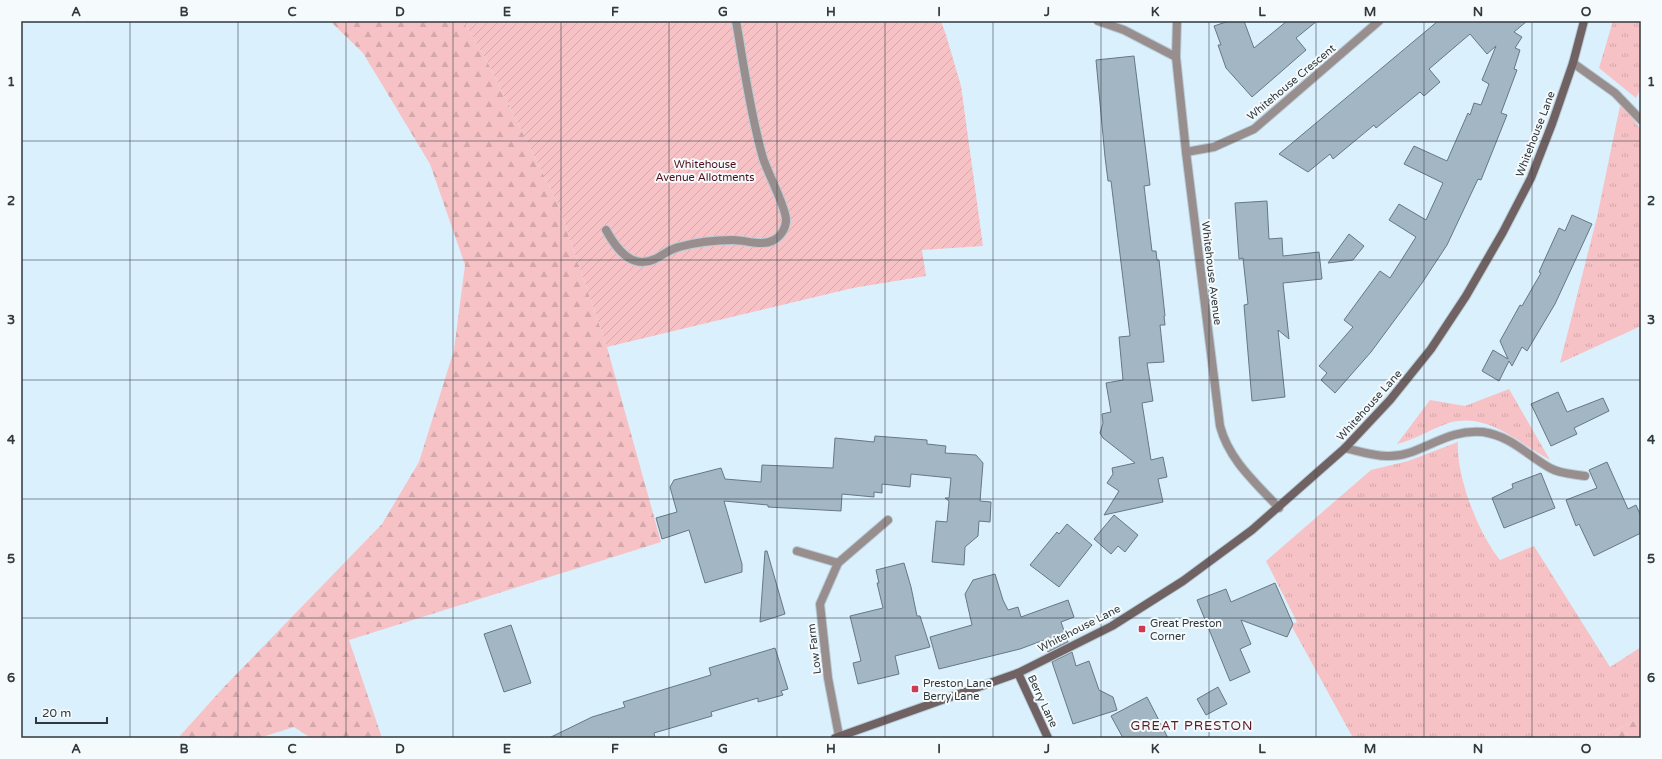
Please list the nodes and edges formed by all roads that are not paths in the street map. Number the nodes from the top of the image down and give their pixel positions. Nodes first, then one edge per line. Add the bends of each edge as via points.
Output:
1 (736, 21) edge
2 (1098, 21) edge
3 (1177, 21) edge
4 (1379, 21) edge
5 (1584, 21) edge
6 (1176, 57) junction
7 (1573, 63) junction
8 (1641, 120) edge
9 (1186, 152) junction
10 (606, 230) dead end
11 (1345, 448) junction
12 (1585, 476) dead end
13 (1279, 508) junction
14 (888, 520) dead end
15 (798, 551) dead end
16 (838, 563) junction
17 (1018, 673) junction
18 (849, 736) edge
19 (837, 737) edge
20 (1048, 738) edge

1 - 10 street via 763,157 785,213 785,228 776,239 762,244 711,240 675,248 653,260 643,262 622,255
2 - 6 street via 1124,30
3 - 6 street, Whitehouse Avenue
4 - 9 street, Whitehouse Crescent via 1254,129 1214,147
5 - 7 street, Whitehouse Lane
6 - 9 street, Whitehouse Avenue
7 - 8 street via 1615,93
7 - 11 street, Whitehouse Lane via 1531,178 1466,296 1431,349 1390,400
9 - 13 street, Whitehouse Avenue via 1220,426 1230,453
11 - 12 street via 1387,456 1410,452 1458,433 1484,432 1504,437 1555,470
11 - 13 street, Whitehouse Lane
13 - 17 street, Whitehouse Lane via 1183,581 1112,626
14 - 16 street, Low Farm
15 - 16 street
16 - 19 street, Low Farm via 820,604
17 - 18 street, Whitehouse Lane
17 - 20 street, Berry Lane
18 - 19 street, Whitehouse Lane

